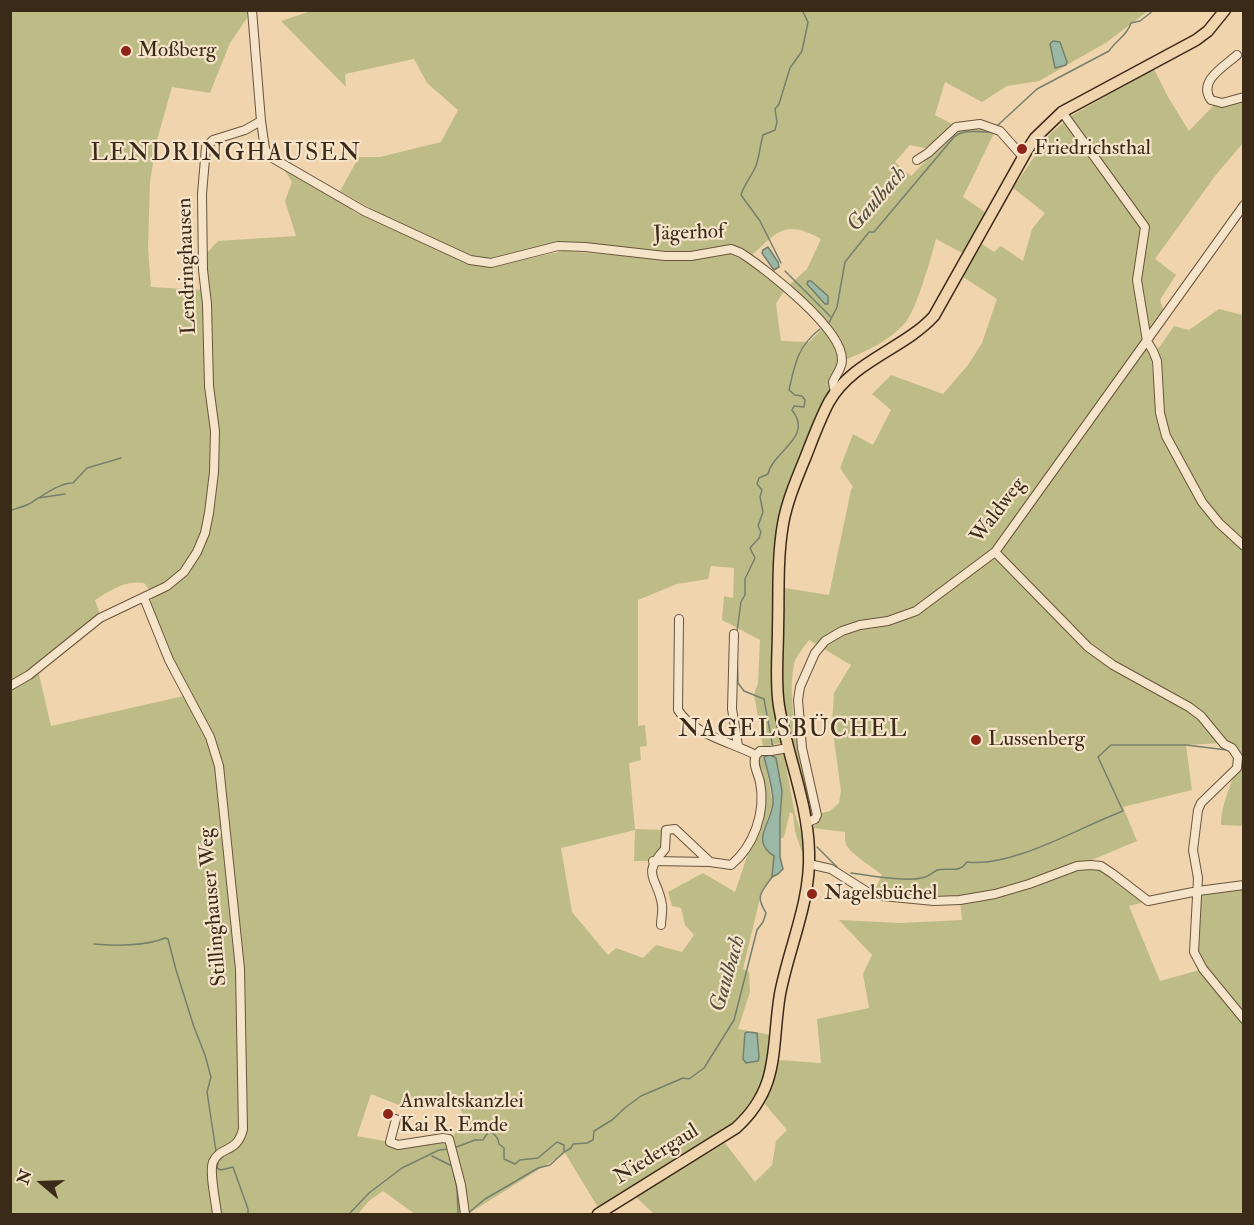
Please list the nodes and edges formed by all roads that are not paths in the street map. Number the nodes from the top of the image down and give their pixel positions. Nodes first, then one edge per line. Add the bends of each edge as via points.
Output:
1 (252, 10) edge
2 (1219, 13) edge
3 (1237, 55) dead end
4 (1244, 97) edge
5 (1062, 112) junction
6 (261, 121) junction
7 (1023, 157) junction
8 (917, 160) dead end
9 (1244, 205) edge
10 (1147, 341) junction
11 (835, 393) junction
12 (1244, 546) edge
13 (995, 552) junction
14 (144, 598) junction
15 (679, 619) dead end
16 (734, 634) dead end
17 (10, 686) edge
18 (738, 746) junction
19 (779, 750) junction
20 (756, 755) junction
21 (806, 823) junction
22 (653, 861) junction
23 (710, 862) junction
24 (809, 864) junction
25 (1244, 885) edge
26 (1198, 891) junction
27 (661, 925) dead end
28 (1244, 1019) edge
29 (396, 1119) dead end
30 (465, 1213) edge
31 (217, 1215) edge
32 (598, 1215) edge

1 - 6 street
2 - 5 main road, Niedergaul via 1196,40
3 - 4 street via 1210,79 1207,94 1219,103
5 - 7 main road, Niedergaul via 1035,138
5 - 10 street via 1145,227 1137,280
6 - 11 street, Jägerhof via 268,156 364,211 470,260 490,263 558,246 665,256 731,249 741,253 807,305 836,342 843,359 834,379
6 - 14 street, Lendringhausen via 213,140 207,147 202,194 203,270 215,431 210,513 197,552 184,572
7 - 8 street via 1000,131 980,124 956,127
7 - 11 main road, Niedergaul via 934,316 856,372
9 - 10 street, Waldweg
10 - 12 street via 1157,361 1160,413 1166,436 1202,502
10 - 13 street, Waldweg
11 - 19 main road, Niedergaul via 797,477 782,532
13 - 21 street, Waldweg via 916,611 843,631 814,653 798,700 802,748 817,815
13 - 26 street via 1088,647 1202,716 1238,757 1237,768 1198,808 1192,850
14 - 17 street via 100,618
14 - 31 street, Stillinghauser Weg via 169,660 210,737 219,766 240,969 243,1129 235,1147 220,1153 212,1166
15 - 18 street via 678,710 684,720 697,728
16 - 18 street via 732,709
18 - 20 street
19 - 20 street via 760,751
19 - 21 main road, Niedergaul
20 - 23 street via 761,813 745,854 731,865
21 - 24 main road, Niedergaul
22 - 23 street
22 - 23 street via 665,849 666,830 675,828
22 - 27 street via 651,870 662,904
24 - 26 street via 831,869 872,895 913,901 960,900 1090,865 1101,866 1148,901
24 - 32 main road, Niedergaul via 780,994 773,1060 759,1102 736,1128
25 - 26 street
26 - 28 street via 1194,952
29 - 30 street via 390,1142 398,1145 443,1138 449,1141

